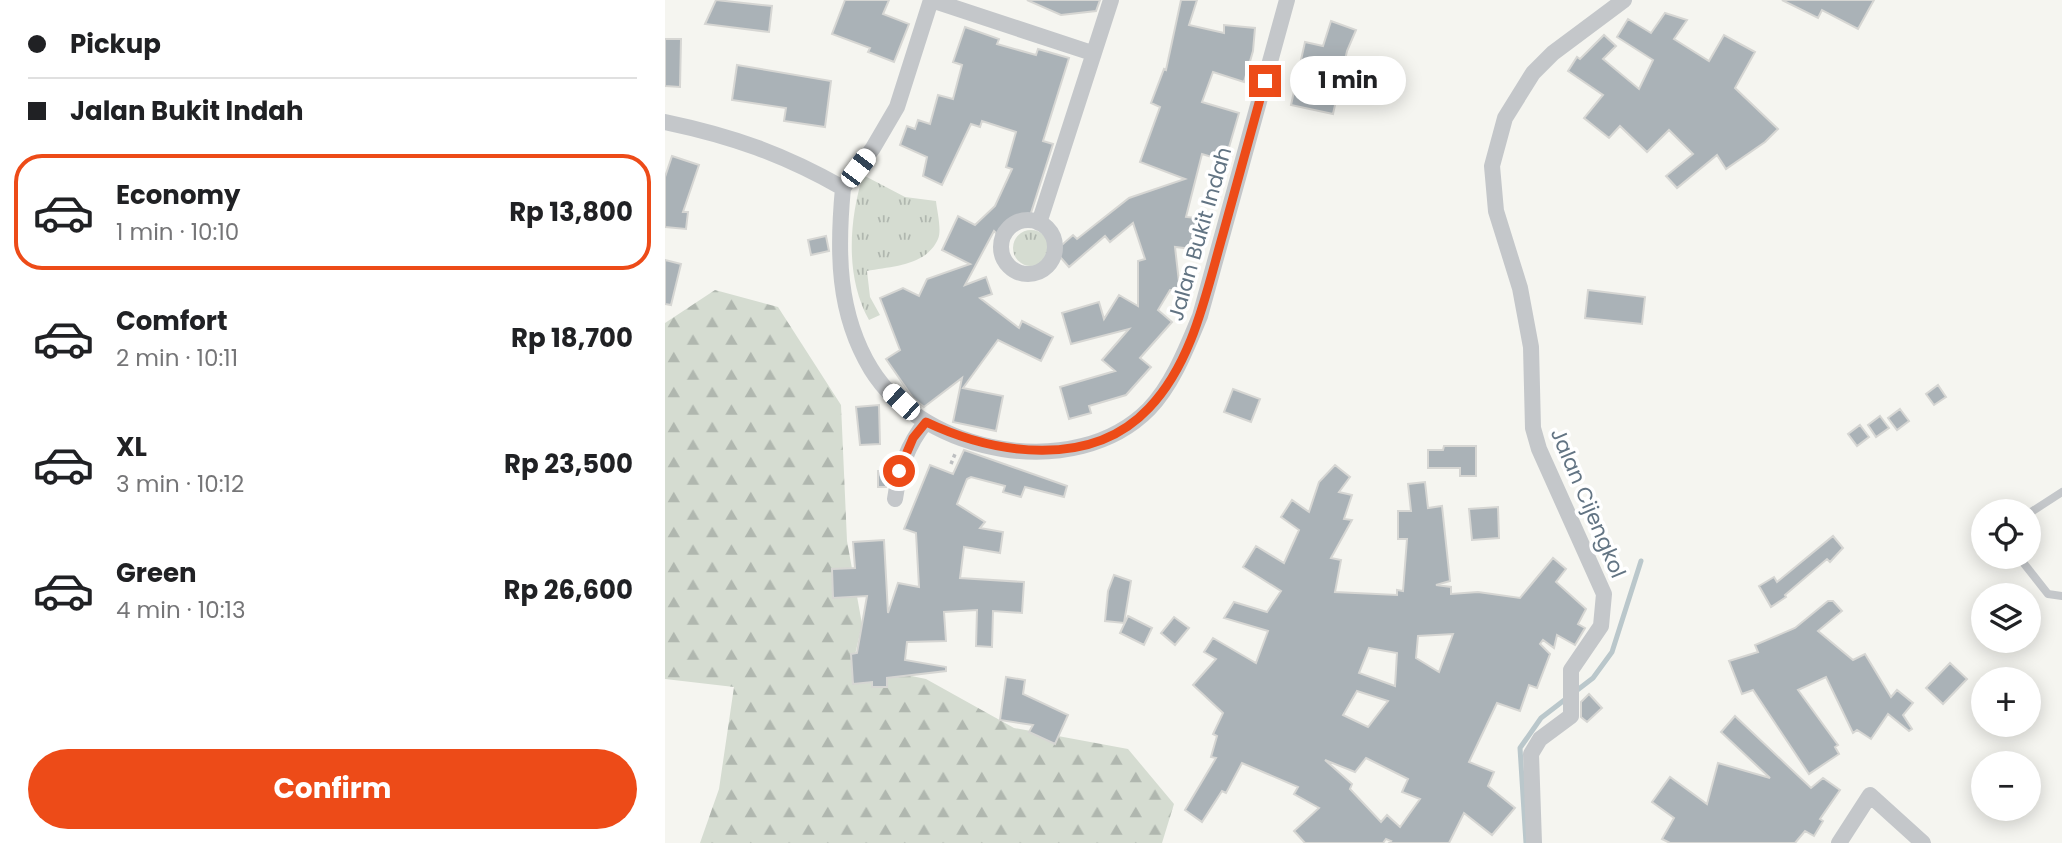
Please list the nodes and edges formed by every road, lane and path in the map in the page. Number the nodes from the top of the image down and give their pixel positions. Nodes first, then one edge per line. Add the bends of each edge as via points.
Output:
1 (1111, 0) edge
2 (1287, 0) edge
3 (1624, 0) edge
4 (1092, 53) junction
5 (665, 122) edge
6 (843, 188) junction
7 (1039, 223) dead end
8 (926, 422) junction
9 (2062, 492) edge
10 (895, 499) dead end
11 (2041, 506) edge
12 (2028, 569) edge
13 (2062, 596) edge
14 (1534, 843) edge
15 (1839, 843) edge
16 (1923, 843) edge

1 - 4 street
2 - 8 street, Jalan Bukit Indah via 1200,316 1179,362 1150,408 1108,436 1080,446 1040,451 961,439
3 - 14 street, Jalan Cijengkol via 1533,73 1505,118 1492,166 1496,211 1520,288 1531,347 1533,428 1604,594 1601,626 1571,670 1571,716 1540,739 1531,754
4 - 6 street via 931,0 897,107
4 - 7 street
5 - 6 street via 775,152
6 - 8 street, Jalan Bukit Indah via 838,239 850,324 882,384
8 - 10 street via 913,438 899,471
9 - 11 lane
12 - 13 lane via 2048,594
15 - 16 street via 1870,795

